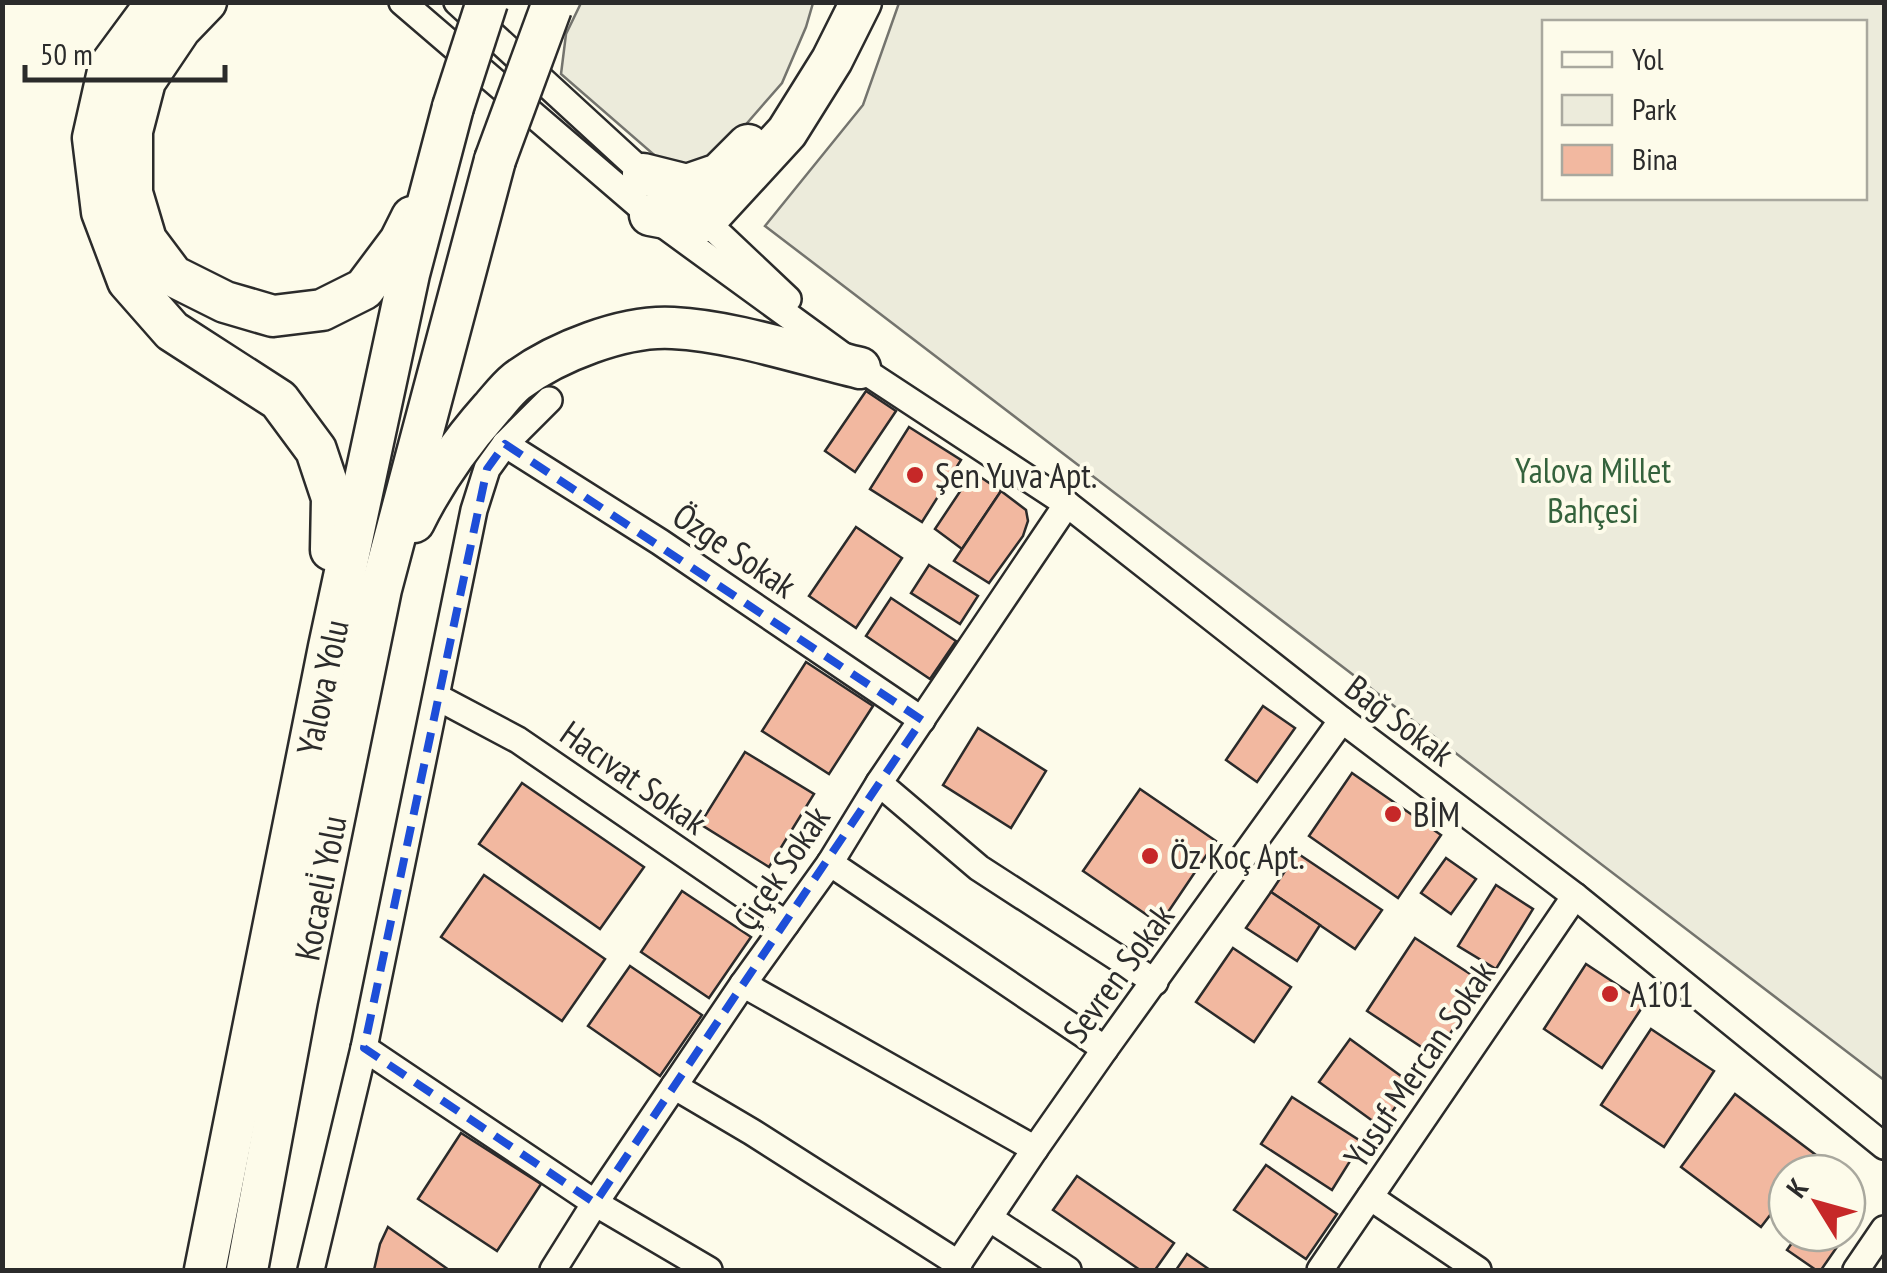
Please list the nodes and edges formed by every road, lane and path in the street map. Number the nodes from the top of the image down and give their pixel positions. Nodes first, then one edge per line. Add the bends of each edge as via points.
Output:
1 (158, 2) edge
2 (206, 2) edge
3 (402, 2) edge
4 (456, 2) edge
5 (488, 2) edge
6 (836, 2) edge
7 (861, 2) edge
8 (552, 6) edge
9 (438, 164) junction
10 (643, 174) junction
11 (650, 215) junction
12 (706, 220) junction
13 (860, 368) junction
14 (549, 400) dead end
15 (506, 444) junction
16 (1067, 504) junction
17 (381, 589) junction
18 (329, 646) junction
19 (437, 697) junction
20 (922, 720) junction
21 (1342, 720) junction
22 (879, 782) junction
23 (830, 862) junction
24 (1575, 896) junction
25 (786, 924) junction
26 (1155, 982) junction
27 (743, 984) junction
28 (364, 1048) junction
29 (1106, 1049) junction
30 (674, 1086) junction
31 (1884, 1146) edge
32 (1035, 1150) junction
33 (1370, 1197) junction
34 (595, 1203) junction
35 (989, 1218) junction
36 (1884, 1229) edge
37 (957, 1267) edge
38 (204, 1270) edge
39 (247, 1270) edge
40 (311, 1270) edge
41 (553, 1270) edge
42 (709, 1270) edge
43 (1068, 1270) edge
44 (1320, 1270) edge
45 (1478, 1270) edge
46 (1856, 1270) edge

1 - 18 highway via 109,67 93,138 102,212 128,281 172,331 278,400 316,450 332,498
2 - 9 highway via 145,81 132,131 136,208 146,240 173,276 273,316 322,310 364,289 400,241
3 - 11 street
4 - 10 street
5 - 9 highway, Yalova Yolu, bridge
6 - 10 highway via 800,80 719,174 687,185
7 - 12 highway via 787,132
8 - 17 highway, Kocaeli̇ Yolu, bridge via 494,160
9 - 18 highway, Yalova Yolu
10 - 12 street
11 - 12 highway
11 - 13 street
12 - 13 street
13 - 16 street, Bağ Sokak
13 - 17 highway via 671,328 616,334 560,355 514,383 476,426 424,502
14 - 15 street
15 - 19 street via 487,469 474,510
15 - 20 street, Özge Sokak
16 - 20 street, Çiçek Sokak
16 - 21 street, Bağ Sokak
17 - 39 highway, Kocaeli̇ Yolu
18 - 38 highway, Yalova Yolu
19 - 25 street, Hacıvat Sokak via 518,740
19 - 28 street
20 - 22 street, Çiçek Sokak
21 - 24 street, Bağ Sokak
21 - 26 street, Sevren Sokak
22 - 23 street, Çiçek Sokak
22 - 26 street via 978,868
23 - 25 street, Çiçek Sokak
23 - 29 street
24 - 31 street, Bağ Sokak
24 - 33 street, Yusuf Mercan Sokak
25 - 27 street, Çiçek Sokak
26 - 29 street, Sevren Sokak
27 - 30 street, Çiçek Sokak
27 - 32 street
28 - 34 street
28 - 40 street
29 - 32 street, Sevren Sokak
30 - 34 street, Çiçek Sokak
30 - 37 street
32 - 35 street, Sevren Sokak
33 - 44 street, Yusuf Mercan Sokak
33 - 45 street
34 - 41 street, Çiçek Sokak
34 - 42 street
35 - 37 street, Sevren Sokak
35 - 43 street
36 - 46 street

